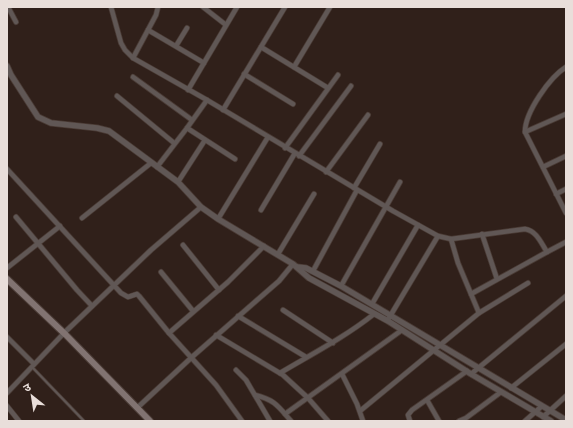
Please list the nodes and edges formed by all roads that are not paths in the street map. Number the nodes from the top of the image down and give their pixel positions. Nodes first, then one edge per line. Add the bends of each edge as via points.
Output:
1 (8, 7) edge
2 (111, 7) edge
3 (158, 7) edge
4 (202, 7) edge
5 (237, 7) edge
6 (285, 7) edge
7 (330, 7) edge
8 (16, 22) dead end
9 (226, 25) junction
10 (187, 28) dead end
11 (148, 30) junction
12 (176, 46) junction
13 (261, 47) junction
14 (133, 58) junction
15 (204, 63) junction
16 (7, 66) edge
17 (294, 67) junction
18 (566, 67) edge
19 (244, 74) junction
20 (338, 75) dead end
21 (133, 77) dead end
22 (350, 86) dead end
23 (328, 88) junction
24 (188, 90) junction
25 (117, 96) dead end
26 (207, 100) junction
27 (293, 104) dead end
28 (222, 110) junction
29 (566, 114) edge
30 (368, 115) dead end
31 (192, 120) junction
32 (187, 128) junction
33 (525, 132) junction
34 (268, 137) junction
35 (205, 140) junction
36 (174, 144) junction
37 (380, 144) dead end
38 (286, 148) junction
39 (297, 155) junction
40 (566, 156) edge
41 (235, 159) dead end
42 (154, 165) junction
43 (543, 167) junction
44 (7, 170) edge
45 (326, 172) junction
46 (178, 182) junction
47 (400, 182) dead end
48 (355, 189) junction
49 (566, 189) edge
50 (314, 194) dead end
51 (556, 194) junction
52 (201, 207) junction
53 (386, 207) junction
54 (261, 210) dead end
55 (566, 213) edge
56 (16, 217) dead end
57 (82, 218) dead end
58 (218, 220) junction
59 (418, 225) junction
60 (60, 226) junction
61 (482, 234) junction
62 (438, 236) junction
63 (451, 239) junction
64 (566, 242) edge
65 (39, 243) junction
66 (183, 245) dead end
67 (264, 246) junction
68 (547, 252) junction
69 (278, 254) junction
70 (295, 265) junction
71 (7, 268) edge
72 (162, 272) dead end
73 (313, 272) junction
74 (7, 279) edge
75 (497, 279) junction
76 (528, 283) dead end
77 (114, 285) junction
78 (342, 286) junction
79 (219, 290) junction
80 (471, 294) junction
81 (566, 296) edge
82 (372, 304) junction
83 (92, 306) junction
84 (283, 310) dead end
85 (193, 312) junction
86 (479, 313) junction
87 (374, 314) junction
88 (392, 315) junction
89 (238, 316) junction
90 (388, 321) junction
91 (402, 330) junction
92 (64, 333) junction
93 (169, 333) junction
94 (216, 335) junction
95 (7, 337) edge
96 (333, 343) junction
97 (566, 344) edge
98 (441, 345) junction
99 (434, 351) junction
100 (192, 357) junction
101 (306, 357) junction
102 (33, 366) junction
103 (477, 368) junction
104 (236, 370) dead end
105 (280, 373) junction
106 (469, 373) junction
107 (342, 374) junction
108 (511, 388) junction
109 (501, 392) junction
110 (7, 393) edge
111 (255, 394) junction
112 (566, 396) edge
113 (308, 398) junction
114 (427, 400) junction
115 (7, 406) edge
116 (542, 406) junction
117 (137, 408) junction
118 (360, 411) junction
119 (550, 411) junction
120 (536, 412) junction
121 (285, 414) junction
122 (543, 416) junction
123 (566, 420) edge
124 (19, 421) edge
125 (84, 421) edge
126 (150, 421) edge
127 (242, 421) edge
128 (270, 421) edge
129 (291, 421) edge
130 (328, 421) edge
131 (363, 421) edge
132 (410, 421) edge
133 (439, 421) edge
134 (459, 421) edge
135 (525, 421) edge
136 (551, 421) edge

1 - 8 street
2 - 14 street via 121,43
3 - 11 street
4 - 9 street
5 - 9 street
6 - 13 street
7 - 17 street
9 - 15 street
10 - 12 street
11 - 12 street
11 - 14 street
12 - 15 street
13 - 17 street
13 - 19 street
14 - 24 street
15 - 24 street
16 - 42 street via 38,117 51,123 109,131
17 - 23 street
18 - 33 street via 558,72 542,93 529,115
19 - 27 street
19 - 28 street
20 - 23 street
21 - 31 street
22 - 39 street
23 - 38 street
24 - 26 street
25 - 36 street
26 - 28 street
26 - 31 street
28 - 34 street
29 - 33 street
30 - 45 street
31 - 32 street
32 - 35 street
32 - 36 street
33 - 43 street
34 - 38 street
34 - 58 street
35 - 41 street
35 - 46 street
36 - 42 street
37 - 48 street
38 - 39 street
39 - 45 street
39 - 54 street
40 - 43 street
42 - 46 street
42 - 57 street
43 - 51 street
44 - 60 street
45 - 48 street
46 - 52 street
47 - 53 street
48 - 53 street
48 - 73 street
49 - 51 street
50 - 69 street
51 - 55 street
52 - 58 street
52 - 77 street
53 - 59 street
53 - 78 street
56 - 65 street
58 - 67 street
59 - 62 street
59 - 82 street
60 - 65 street
60 - 77 street
61 - 63 street
61 - 68 street via 531,230
61 - 75 street
62 - 63 street
62 - 88 street
63 - 80 street
64 - 68 street
65 - 71 street
65 - 83 street
66 - 79 street
67 - 69 street
67 - 79 street
68 - 75 street
69 - 70 street
70 - 73 street
70 - 87 street via 308,278
70 - 89 street
72 - 85 street
73 - 78 street
74 - 92 main road
75 - 80 street
76 - 86 street
77 - 83 street
77 - 93 street via 125,296 139,296
78 - 82 street
79 - 85 street
80 - 86 street
81 - 103 street
82 - 88 street
83 - 92 street
84 - 96 street
85 - 93 street
86 - 98 street
87 - 90 street
87 - 96 street
88 - 90 street
88 - 98 street
89 - 94 street
89 - 101 street
90 - 91 street
91 - 99 street
91 - 107 street
92 - 102 street
92 - 117 main road
93 - 100 street
94 - 100 street
94 - 105 street
95 - 102 street
96 - 101 street
97 - 108 street
98 - 99 street
98 - 103 street
99 - 106 street
99 - 118 street
100 - 117 street
100 - 127 street
101 - 105 street
102 - 110 street
102 - 125 lane
103 - 106 street
103 - 108 street
104 - 111 street
105 - 113 street
106 - 109 street
106 - 114 street
107 - 113 street
107 - 118 street
108 - 116 street
109 - 120 street
109 - 134 street
111 - 121 street via 268,398
111 - 128 street
112 - 119 street
113 - 121 street
113 - 130 street
114 - 132 street via 410,412
114 - 133 street
115 - 124 street
116 - 119 street
116 - 120 street
117 - 126 main road
118 - 131 street
119 - 122 street
119 - 123 street
120 - 122 street
120 - 135 street
121 - 129 street
122 - 136 street

